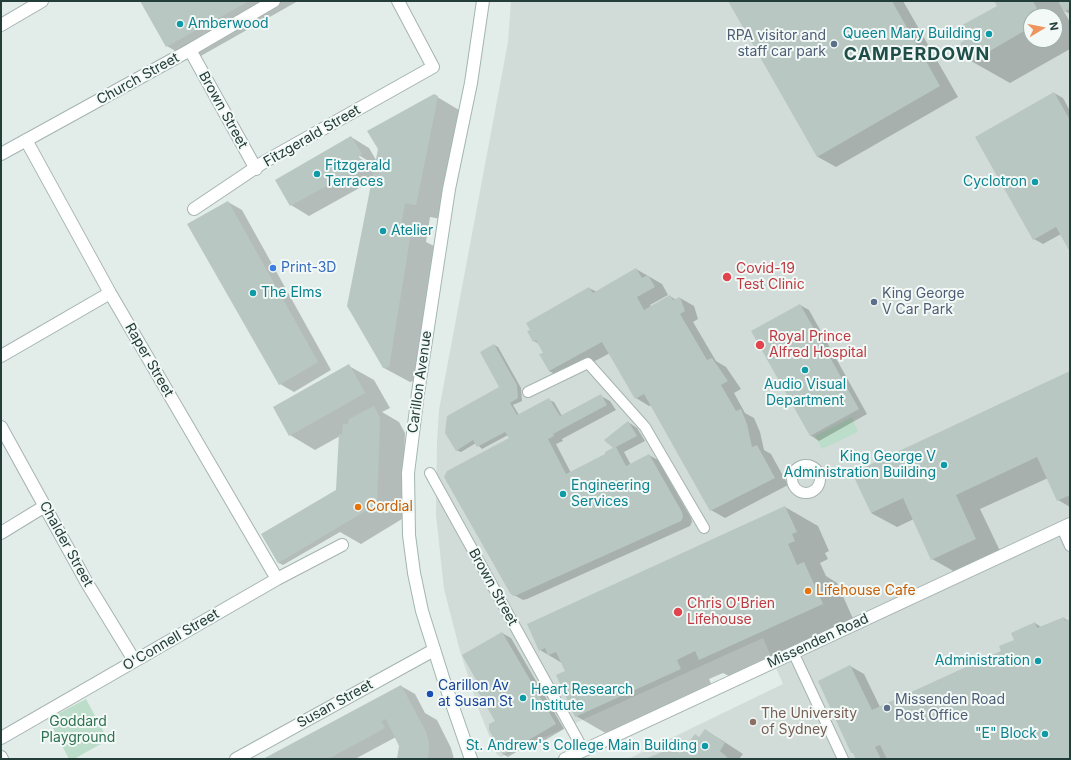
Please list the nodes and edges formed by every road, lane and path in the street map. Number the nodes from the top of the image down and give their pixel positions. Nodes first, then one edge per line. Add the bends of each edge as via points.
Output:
1 (42, 1) edge
2 (274, 1) edge
3 (398, 1) edge
4 (483, 1) edge
5 (1, 25) edge
6 (190, 50) junction
7 (26, 140) junction
8 (1, 154) edge
9 (256, 169) junction
10 (194, 210) dead end
11 (110, 293) junction
12 (1, 356) edge
13 (528, 392) dead end
14 (1, 427) edge
15 (430, 473) dead end
16 (45, 506) junction
17 (1066, 526) edge
18 (704, 528) dead end
19 (1, 533) edge
20 (342, 545) dead end
21 (1070, 546) edge
22 (277, 579) junction
23 (434, 650) junction
24 (793, 652) junction
25 (134, 660) junction
26 (1, 738) edge
27 (584, 750) junction
28 (236, 759) edge
29 (470, 759) edge
30 (565, 759) edge
31 (843, 759) edge

1 - 5 street
2 - 6 street, Church Street
3 - 9 street, Fitzgerald Street via 433,67 271,158
4 - 23 street, Carillon Avenue via 471,83 449,189 408,473 410,543 422,611
6 - 7 street, Church Street
6 - 9 street, Brown Street
7 - 8 street, Church Street
7 - 11 street, Raper Street
9 - 10 street, Fitzgerald Street
11 - 12 street
11 - 22 street, Raper Street
13 - 18 lane via 588,363 645,427
14 - 16 street, Chalder Street
15 - 27 lane, Brown Street
16 - 19 street
16 - 25 street, Chalder Street via 87,583
17 - 21 lane
17 - 24 street, Missenden Road
20 - 22 street, O'Connell Street
22 - 25 street, O'Connell Street
23 - 28 street, Susan Street
23 - 29 street, Carillon Avenue
24 - 27 street, Missenden Road
24 - 31 lane
25 - 26 street, O'Connell Street
27 - 30 street, Missenden Road

